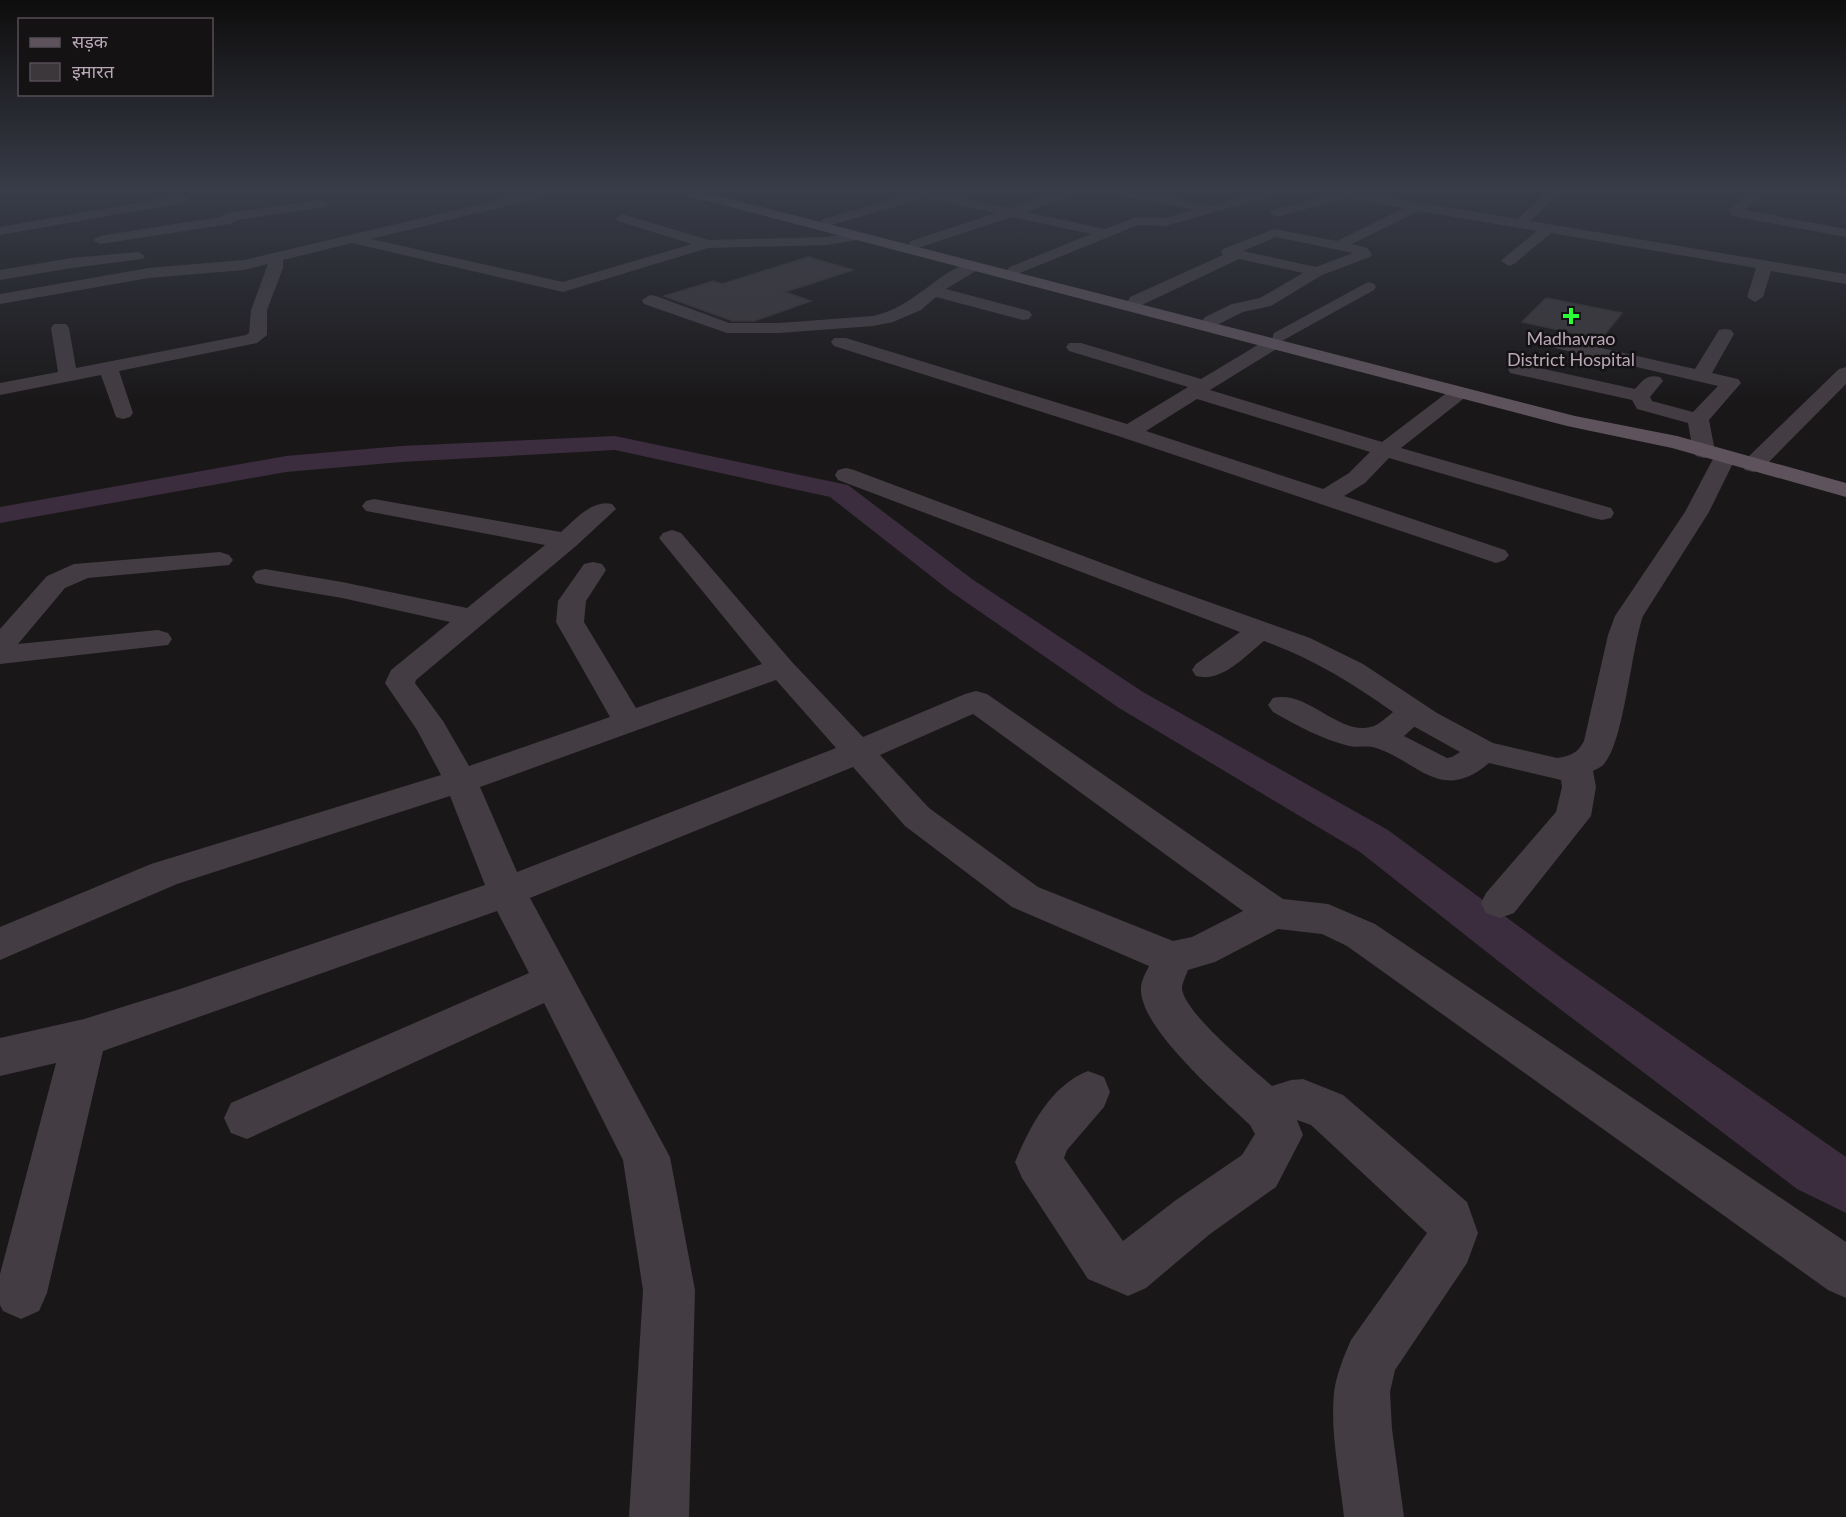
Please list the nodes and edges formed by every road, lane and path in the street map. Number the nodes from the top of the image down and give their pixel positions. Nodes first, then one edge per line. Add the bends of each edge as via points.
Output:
1 (84, 262) edge
2 (255, 262) edge
3 (276, 262) edge
4 (452, 262) edge
5 (650, 262) edge
6 (962, 262) edge
7 (977, 262) edge
8 (1035, 262) edge
9 (1222, 262) edge
10 (1268, 262) edge
11 (1344, 262) edge
12 (1745, 262) edge
13 (1778, 262) edge
14 (1765, 265) junction
15 (974, 266) junction
16 (1015, 270) junction
17 (1317, 272) junction
18 (1846, 273) edge
19 (0, 275) edge
20 (1846, 279) edge
21 (1368, 287) dead end
22 (933, 291) junction
23 (1755, 297) dead end
24 (0, 299) edge
25 (650, 300) dead end
26 (1136, 302) junction
27 (1023, 315) dead end
28 (1211, 321) junction
29 (60, 328) dead end
30 (1725, 334) dead end
31 (1276, 341) junction
32 (840, 342) dead end
33 (1561, 344) dead end
34 (1076, 347) dead end
35 (108, 368) junction
36 (1665, 368) junction
37 (1517, 369) dead end
38 (1846, 373) edge
39 (68, 376) junction
40 (1700, 376) junction
41 (0, 389) edge
42 (1200, 389) junction
43 (1460, 392) junction
44 (1640, 396) junction
45 (123, 412) dead end
46 (1698, 419) junction
47 (1609, 427) junction
48 (1129, 432) junction
49 (1385, 450) junction
50 (1715, 454) junction
51 (1753, 465) junction
52 (846, 475) dead end
53 (1846, 490) edge
54 (1325, 498) junction
55 (374, 506) dead end
56 (604, 509) dead end
57 (1602, 513) dead end
58 (672, 538) dead end
59 (567, 541) junction
60 (1496, 555) dead end
61 (220, 560) dead end
62 (593, 570) dead end
63 (265, 577) dead end
64 (472, 618) junction
65 (1262, 629) junction
66 (158, 639) dead end
67 (0, 647) edge
68 (0, 655) edge
69 (781, 668) junction
70 (1207, 670) dead end
71 (1284, 705) dead end
72 (1413, 712) junction
73 (628, 722) junction
74 (1379, 736) junction
75 (1484, 751) junction
76 (858, 752) junction
77 (1575, 766) junction
78 (461, 781) junction
79 (507, 892) junction
80 (1500, 903) dead end
81 (1274, 913) junction
82 (0, 944) edge
83 (1172, 958) junction
84 (554, 980) junction
85 (84, 1038) junction
86 (0, 1057) edge
87 (1088, 1092) dead end
88 (1266, 1110) junction
89 (247, 1118) dead end
90 (1846, 1272) edge
91 (21, 1293) dead end
92 (659, 1517) edge
93 (1374, 1517) edge

1 - 19 street
2 - 24 street via 149,273
3 - 35 street via 259,310 258,335
4 - 5 street via 562,287
6 - 15 main road
7 - 16 main road
8 - 16 street
9 - 26 street
10 - 17 street
11 - 17 street
12 - 14 street
13 - 18 street
14 - 20 street
14 - 23 street
15 - 22 street
15 - 31 main road
16 - 26 main road
17 - 28 street via 1265,302 1238,308
21 - 31 street
22 - 25 street via 915,306 892,317 779,328 727,328
22 - 27 street
26 - 28 main road
28 - 31 main road
29 - 39 street
30 - 40 street
31 - 42 street
31 - 43 main road
31 - 47 main road via 1582,414
32 - 48 street
33 - 36 street
34 - 42 street
35 - 39 street
35 - 45 street
36 - 40 street
36 - 44 street
37 - 44 street
38 - 51 street
39 - 41 street
40 - 46 street via 1731,384
42 - 48 street
42 - 49 street
43 - 47 main road via 1574,422
43 - 49 street
44 - 46 street via 1644,405
46 - 50 street
47 - 50 main road
48 - 54 street
49 - 54 street via 1357,478
49 - 57 street
50 - 51 main road
50 - 77 street via 1697,512 1629,616 1600,741 1592,757
51 - 53 main road
52 - 65 street
54 - 60 street
55 - 59 street
56 - 59 street
58 - 69 street
59 - 64 street
61 - 67 street via 83,570 66,576 49,589
62 - 73 street via 567,610 570,622
63 - 64 street
64 - 78 street via 402,676 400,684 432,728
65 - 70 street
65 - 72 street via 1352,669
66 - 68 street
69 - 73 street
69 - 76 street
71 - 74 street via 1340,733
72 - 74 street
72 - 75 street
73 - 78 street
74 - 75 street via 1451,770 1461,769
75 - 77 street via 1557,769
76 - 79 street
76 - 81 street via 976,701
76 - 83 street via 917,818 1025,897
77 - 80 street via 1579,787 1573,816
78 - 79 street
78 - 82 street via 164,874
79 - 84 street
79 - 85 street
81 - 83 street via 1201,951
81 - 90 street via 1328,919 1361,935
83 - 88 street via 1161,987 1167,1007 1202,1051
84 - 89 street
84 - 92 street via 646,1157 669,1290
85 - 86 street
85 - 91 street
87 - 88 street via 1050,1136 1039,1162 1106,1261 1128,1270 1193,1217 1259,1171 1280,1135
88 - 93 street via 1290,1100 1307,1099 1327,1110 1449,1220 1453,1233 1449,1245 1370,1359 1362,1392

